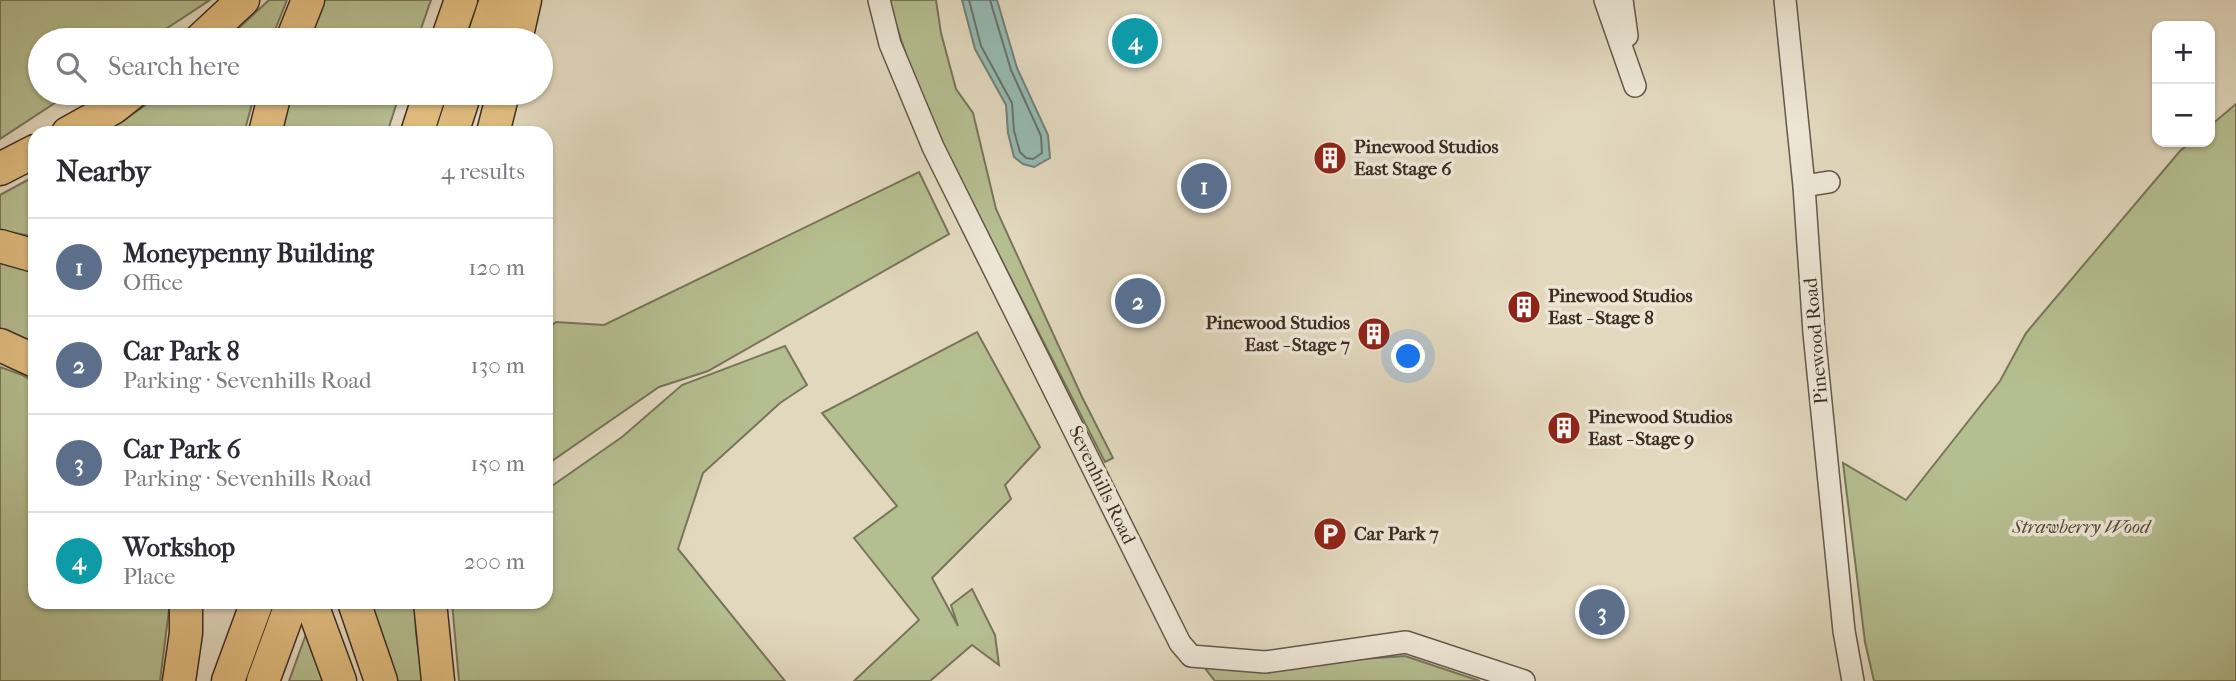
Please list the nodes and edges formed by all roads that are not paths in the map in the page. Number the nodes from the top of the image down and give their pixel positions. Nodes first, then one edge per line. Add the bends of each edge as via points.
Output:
1 (243, 0) edge
2 (308, 0) edge
3 (461, 0) edge
4 (496, 0) edge
5 (525, 0) edge
6 (879, 0) edge
7 (1605, 0) edge
8 (1622, 0) edge
9 (1784, 0) edge
10 (213, 28) edge
11 (297, 28) edge
12 (451, 28) edge
13 (487, 28) edge
14 (519, 28) edge
15 (117, 105) edge
16 (272, 105) edge
17 (426, 105) edge
18 (462, 105) edge
19 (500, 105) edge
20 (81, 126) edge
21 (267, 126) edge
22 (419, 126) edge
23 (454, 126) edge
24 (495, 126) edge
25 (28, 155) edge
26 (0, 169) edge
27 (1829, 182) dead end
28 (1804, 186) junction
29 (0, 246) edge
30 (28, 254) edge
31 (0, 345) edge
32 (28, 358) edge
33 (186, 609) edge
34 (254, 609) edge
35 (289, 609) edge
36 (314, 609) edge
37 (356, 609) edge
38 (431, 609) edge
39 (179, 681) edge
40 (228, 681) edge
41 (263, 681) edge
42 (340, 681) edge
43 (381, 681) edge
44 (438, 681) edge
45 (1524, 681) edge
46 (1853, 681) edge

1 - 10 highway
2 - 11 highway
3 - 12 highway
4 - 13 highway
5 - 14 highway
6 - 45 street, Sevenhills Road via 890,44 933,147 1180,643 1191,656 1265,662 1406,642
7 - 8 street via 1635,86
9 - 28 street, Pinewood Road
15 - 20 highway
16 - 21 highway
17 - 22 highway
18 - 23 highway
19 - 24 highway
25 - 26 highway
27 - 28 street
28 - 46 street, Pinewood Road via 1814,333
29 - 30 highway
31 - 32 highway
33 - 39 highway
34 - 40 highway
35 - 41 highway
36 - 42 highway
37 - 43 highway
38 - 44 highway

